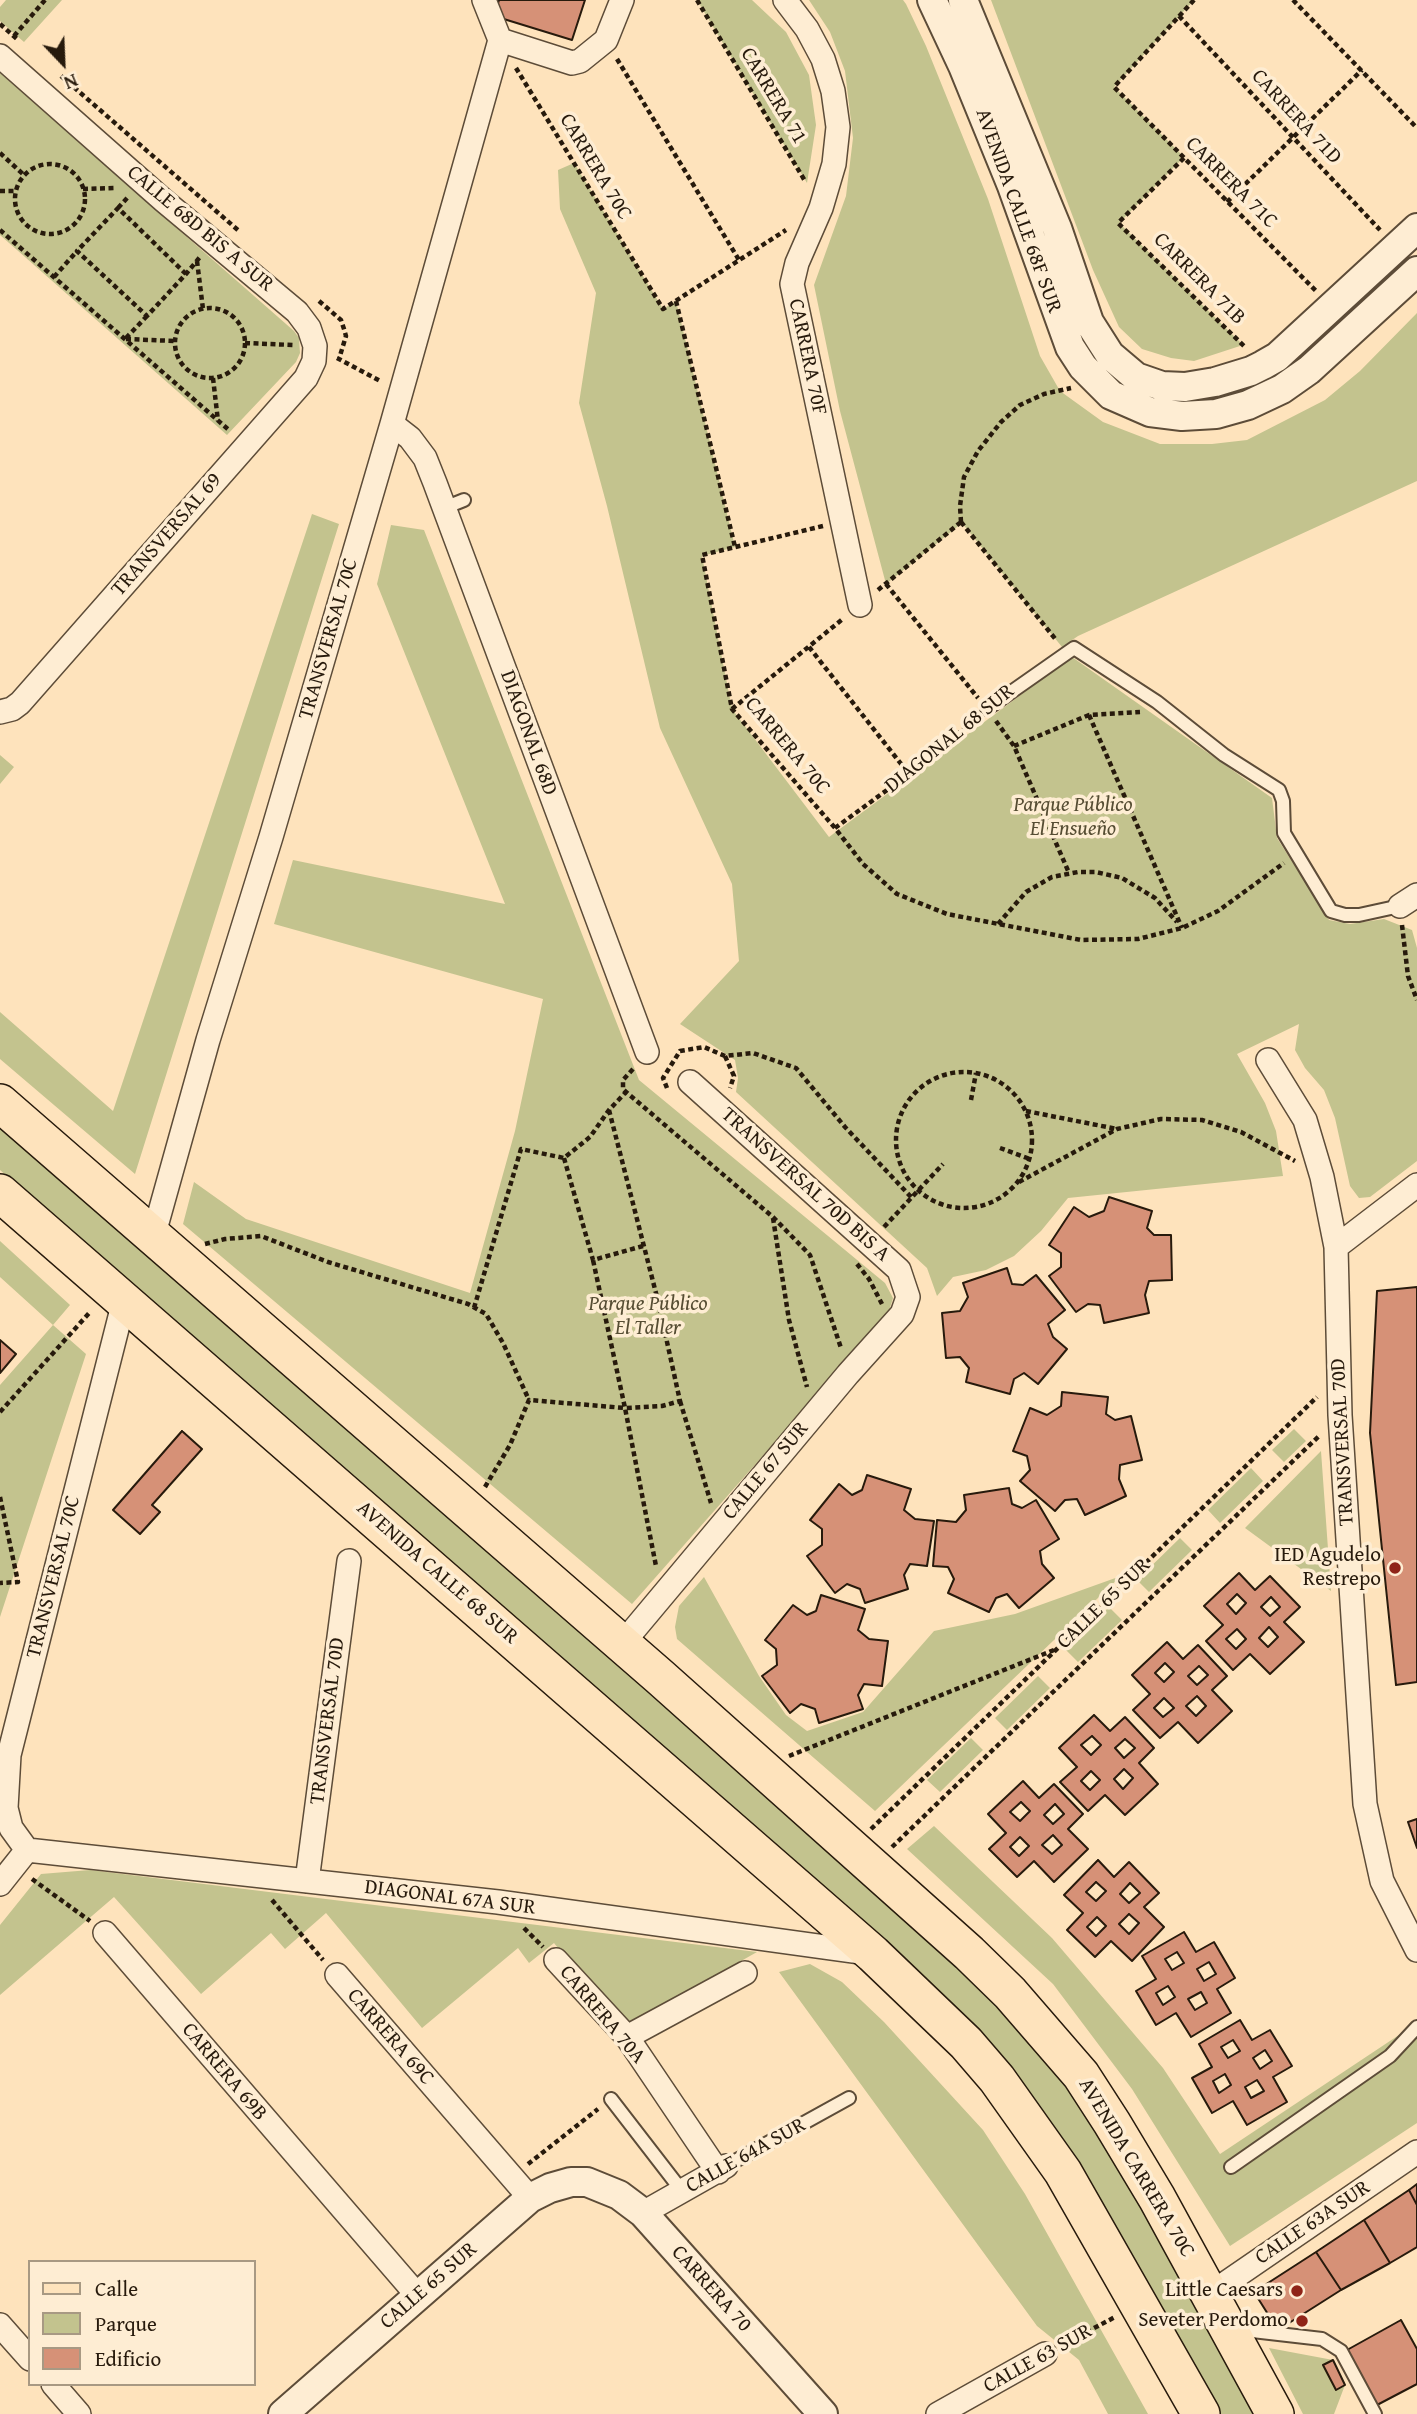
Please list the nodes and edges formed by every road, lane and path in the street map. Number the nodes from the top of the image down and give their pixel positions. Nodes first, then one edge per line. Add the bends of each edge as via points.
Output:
1 (45, 0) edge
2 (484, 0) edge
3 (622, 0) edge
4 (697, 0) edge
5 (785, 0) edge
6 (932, 0) edge
7 (963, 0) edge
8 (1194, 0) edge
9 (1293, 0) edge
10 (1179, 16) junction
11 (0, 24) edge
12 (14, 36) junction
13 (500, 40) junction
14 (606, 40) junction
15 (24, 45) dead end
16 (0, 56) edge
17 (1362, 71) junction
18 (55, 72) dead end
19 (1417, 128) edge
20 (1293, 137) junction
21 (0, 153) edge
22 (1184, 157) junction
23 (24, 175) junction
24 (123, 188) dead end
25 (83, 189) junction
26 (0, 191) edge
27 (16, 191) junction
28 (1227, 201) junction
29 (821, 208) junction
30 (1417, 228) edge
31 (0, 230) edge
32 (240, 232) dead end
33 (1389, 240) dead end
34 (206, 249) dead end
35 (78, 251) junction
36 (739, 260) junction
37 (197, 261) junction
38 (1417, 271) edge
39 (186, 274) junction
40 (54, 277) junction
41 (1317, 292) dead end
42 (311, 294) dead end
43 (676, 301) junction
44 (203, 309) junction
45 (147, 316) junction
46 (125, 339) junction
47 (175, 341) junction
48 (245, 343) junction
49 (315, 346) junction
50 (1250, 352) dead end
51 (340, 359) junction
52 (213, 378) junction
53 (1097, 383) junction
54 (401, 392) junction
55 (218, 421) junction
56 (392, 424) junction
57 (236, 436) dead end
58 (841, 522) junction
59 (734, 547) junction
60 (886, 584) dead end
61 (860, 605) dead end
62 (809, 647) dead end
63 (1062, 647) dead end
64 (987, 709) junction
65 (1168, 711) junction
66 (1, 712) edge
67 (1089, 715) junction
68 (1014, 746) junction
69 (909, 774) junction
70 (835, 828) junction
71 (1297, 853) junction
72 (1069, 873) junction
73 (1409, 901) edge
74 (998, 924) junction
75 (1182, 928) junction
76 (1417, 1000) edge
77 (647, 1052) joint
78 (1268, 1060) dead end
79 (976, 1073) junction
80 (690, 1082) dead end
81 (625, 1092) junction
82 (671, 1097) dead end
83 (971, 1100) dead end
84 (0, 1104) edge
85 (608, 1110) junction
86 (1026, 1111) junction
87 (1118, 1129) junction
88 (1000, 1148) dead end
89 (564, 1158) junction
90 (1030, 1159) junction
91 (943, 1164) dead end
92 (1322, 1177) junction
93 (1017, 1183) junction
94 (1417, 1185) edge
95 (918, 1191) junction
96 (0, 1193) edge
97 (912, 1198) junction
98 (773, 1217) junction
99 (153, 1237) junction
100 (869, 1243) junction
101 (643, 1246) junction
102 (195, 1247) dead end
103 (1336, 1247) junction
104 (593, 1260) junction
105 (853, 1260) dead end
106 (908, 1297) joint
107 (474, 1308) junction
108 (110, 1314) junction
109 (878, 1314) dead end
110 (843, 1357) dead end
111 (1339, 1376) junction
112 (817, 1383) dead end
113 (529, 1400) junction
114 (680, 1401) junction
115 (625, 1408) junction
116 (0, 1412) edge
117 (1340, 1415) junction
118 (720, 1493) dead end
119 (481, 1495) dead end
120 (0, 1497) edge
121 (711, 1503) junction
122 (704, 1511) dead end
123 (665, 1555) dead end
124 (349, 1561) dead end
125 (0, 1583) edge
126 (622, 1644) junction
127 (1058, 1648) junction
128 (4, 1751) edge
129 (783, 1759) dead end
130 (875, 1849) junction
131 (14, 1867) edge
132 (250, 1876) junction
133 (306, 1881) junction
134 (498, 1902) junction
135 (105, 1933) joint
136 (1417, 1950) edge
137 (873, 1954) junction
138 (556, 1960) joint
139 (745, 1973) dead end
140 (337, 1975) joint
141 (1417, 2027) edge
142 (626, 2037) junction
143 (849, 2098) dead end
144 (611, 2099) joint
145 (1417, 2152) edge
146 (1231, 2167) dead end
147 (722, 2169) junction
148 (512, 2177) junction
149 (587, 2182) joint
150 (682, 2191) junction
151 (530, 2198) junction
152 (643, 2213) junction
153 (1210, 2294) junction
154 (418, 2296) junction
155 (1139, 2304) junction
156 (0, 2325) edge
157 (1228, 2327) junction
158 (1045, 2354) joint
159 (28, 2356) edge
160 (55, 2386) edge
161 (79, 2414) edge
162 (283, 2414) edge
163 (823, 2414) edge
164 (938, 2414) edge
165 (1201, 2414) edge
166 (1275, 2414) edge
167 (1375, 2414) edge

1 - 12 path
2 - 13 street
3 - 14 street
4 - 29 path, CARRERA 71
5 - 29 street, CARRERA 70F via 823,58 833,91 838,127 834,164
6 - 53 street, AVENIDA CALLE 68F SUR via 1012,186 1070,347
7 - 30 street, AVENIDA CALLE 68F SUR via 1057,228 1089,322 1110,355 1136,377 1162,386 1185,387 1263,365
8 - 10 path
9 - 17 path
10 - 20 path, CARRERA 71D
10 - 22 path, CARRERA 71C via 1114,87
11 - 12 path
12 - 15 path
13 - 14 street via 572,62 586,58
13 - 43 path, CARRERA 70C via 663,309
13 - 54 street, TRANSVERSAL 70C
14 - 36 path
16 - 49 street, CALLE 68D BIS A SUR via 297,312
17 - 19 path
17 - 20 path
18 - 32 path
20 - 28 path
20 - 33 path, CARRERA 71D
21 - 23 path
22 - 28 path, CARRERA 71C
22 - 50 path, CARRERA 71B via 1118,223
23 - 25 path via 33,168 55,164 74,174
23 - 27 path
24 - 25 path
25 - 27 path via 81,215 65,231 53,234 41,233 21,220
26 - 27 path
28 - 41 path, CARRERA 71C
29 - 36 path
29 - 58 street, CARRERA 70F via 792,284
31 - 40 path
34 - 37 path
35 - 39 path via 118,208
35 - 40 path
35 - 45 path
36 - 43 path
37 - 39 path
37 - 44 path
38 - 53 street, AVENIDA CALLE 68F SUR via 1309,370 1248,405 1216,414 1150,412 1127,404
39 - 45 path
40 - 46 path
42 - 51 path via 341,320 346,336
43 - 59 path
44 - 47 path via 181,323
44 - 48 path via 223,310 234,317
45 - 46 path
46 - 47 path
46 - 55 path
47 - 52 path via 182,365 200,377
48 - 49 path
48 - 52 path via 232,370
49 - 51 path
49 - 66 street, TRANSVERSAL 69 via 306,377 20,703
51 - 54 path
52 - 55 path
53 - 63 path via 1044,394 1020,405 1001,422 964,477 960,506 961,522
54 - 56 street, TRANSVERSAL 70C
55 - 57 path
56 - 77 street, DIAGONAL 68D via 425,458 454,504
56 - 99 street, TRANSVERSAL 70C
58 - 59 path
58 - 61 street, CARRERA 70F
59 - 70 path, CARRERA 70C via 702,555 732,709
60 - 64 path
62 - 69 path
64 - 65 lane via 1074,648
64 - 68 path
64 - 69 path, DIAGONAL 68 SUR
65 - 67 path
65 - 71 lane via 1279,790 1284,833
67 - 68 path
67 - 75 path
68 - 72 path
69 - 70 path, DIAGONAL 68 SUR
70 - 74 path, CARRERA 70C via 863,864 897,894 947,914
71 - 73 lane via 1331,911 1359,915
71 - 75 path, CARRERA 70C via 1218,911
72 - 74 path via 1026,892
72 - 75 path via 1096,872 1122,878 1156,898
73 - 76 path via 1408,976
74 - 75 path, CARRERA 70C via 1081,940 1138,939
77 - 81 path via 623,1080
78 - 92 street, TRANSVERSAL 70D via 1305,1120
79 - 83 path
79 - 86 path via 1006,1086
79 - 95 path via 954,1072 929,1082 902,1110 895,1149 904,1174
80 - 100 street, TRANSVERSAL 70D BIS A
81 - 85 path
81 - 98 path
82 - 97 path via 663,1078 680,1051 704,1046 725,1056 753,1053 796,1068
84 - 99 main road
85 - 89 path via 590,1138
85 - 101 path
86 - 87 path
86 - 90 path via 1032,1132
87 - 92 path via 1161,1119 1202,1120 1241,1132
87 - 93 path
88 - 90 path
89 - 104 path
89 - 107 path via 521,1149
90 - 93 path
91 - 95 path
92 - 103 street, TRANSVERSAL 70D
93 - 95 path via 996,1200 971,1208 944,1206
94 - 103 street
95 - 97 path
96 - 108 main road, AVENIDA CALLE 68 SUR
97 - 100 path
98 - 110 path via 813,1260
98 - 112 path via 789,1320 809,1392
99 - 126 main road
100 - 106 street, TRANSVERSAL 70D BIS A via 899,1270
101 - 104 path
101 - 114 path
102 - 107 path via 261,1236
103 - 111 street, TRANSVERSAL 70D
104 - 115 path
105 - 109 path via 882,1304
106 - 126 street, CALLE 67 SUR via 902,1314
107 - 113 path via 486,1314
108 - 116 path
108 - 128 street, TRANSVERSAL 70C
108 - 137 main road, AVENIDA CALLE 68 SUR
111 - 117 street, TRANSVERSAL 70D
111 - 127 path, CALLE 65 SUR
113 - 115 path
113 - 119 path
114 - 115 path
114 - 121 path
115 - 123 path via 655,1567
117 - 130 path, CALLE 65 SUR
117 - 136 street, TRANSVERSAL 70D via 1366,1804 1382,1881
118 - 121 path
120 - 125 path via 18,1583
121 - 122 path
124 - 133 street, TRANSVERSAL 70D
126 - 130 main road
127 - 129 path
127 - 130 path, CALLE 65 SUR
128 - 131 street, TRANSVERSAL 70C
130 - 153 main road, AVENIDA CARRERA 70C via 1081,2075
131 - 132 street, DIAGONAL 67A SUR
131 - 135 path
132 - 133 street, DIAGONAL 67A SUR
132 - 140 path, CARRERA 69C
133 - 134 street, DIAGONAL 67A SUR
134 - 137 street, DIAGONAL 67A SUR
134 - 138 path, CARRERA 70A
135 - 154 street, CARRERA 69B
137 - 155 main road via 997,2079 1063,2172
138 - 142 street, CARRERA 70A
139 - 142 street
140 - 148 street, CARRERA 69C
141 - 146 lane via 1390,2056
142 - 147 street, CARRERA 70A
143 - 147 lane, CALLE 64A SUR
144 - 148 path
144 - 150 lane
145 - 153 street, CALLE 63A SUR
147 - 150 street, CALLE 64A SUR
148 - 151 street, CARRERA 69C
149 - 151 street, CALLE 65 SUR via 570,2182
149 - 152 street, CARRERA 70 via 605,2187
150 - 152 street, CALLE 64A SUR
151 - 154 street, CALLE 65 SUR
152 - 163 street, CARRERA 70
153 - 157 main road, AVENIDA CARRERA 70C
154 - 162 street, CALLE 65 SUR
155 - 158 path, CALLE 63 SUR
155 - 165 main road
156 - 159 street
157 - 166 main road, AVENIDA CARRERA 70C
157 - 167 lane via 1322,2339 1341,2351
158 - 164 street, CALLE 63 SUR
160 - 161 street

